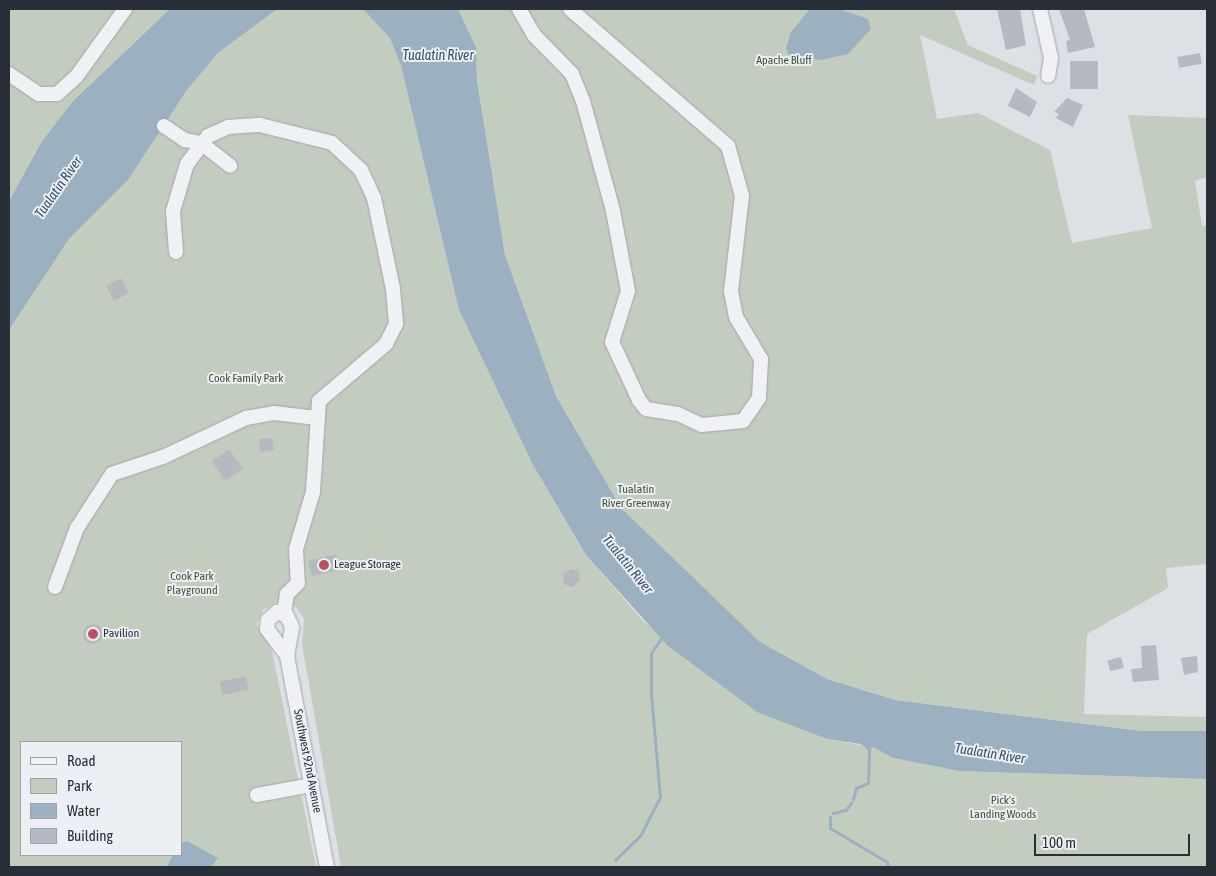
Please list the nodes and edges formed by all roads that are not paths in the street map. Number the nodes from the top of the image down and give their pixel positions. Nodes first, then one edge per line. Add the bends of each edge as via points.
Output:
1 (125, 9) edge
2 (519, 9) edge
3 (570, 9) edge
4 (1040, 9) edge
5 (9, 74) edge
6 (1048, 76) dead end
7 (164, 126) dead end
8 (201, 143) junction
9 (230, 166) dead end
10 (176, 252) dead end
11 (317, 418) junction
12 (55, 587) dead end
13 (284, 612) junction
14 (287, 656) junction
15 (312, 785) junction
16 (257, 796) dead end
17 (327, 867) edge

1 - 5 street via 76,77 57,94 39,94
2 - 3 street via 534,35 572,74 583,101 613,211 628,291 612,342 639,400 646,409 678,414 702,425 742,421 759,398 761,359 736,317 731,291 742,196 728,146
4 - 6 street via 1051,58
7 - 8 street via 185,140
8 - 9 street
8 - 10 street via 175,198
8 - 11 street via 217,130 240,124 305,134 340,148 371,188 393,289 396,324 386,344 322,396
11 - 12 street via 274,413 246,418 162,457 112,474 77,528
11 - 13 street via 314,492 295,557 298,583 287,594
13 - 14 street, Southwest 92nd Avenue via 293,633
13 - 14 street, Southwest 92nd Avenue via 270,616 267,629
14 - 15 street, Southwest 92nd Avenue
15 - 16 street
15 - 17 street, Southwest 92nd Avenue

